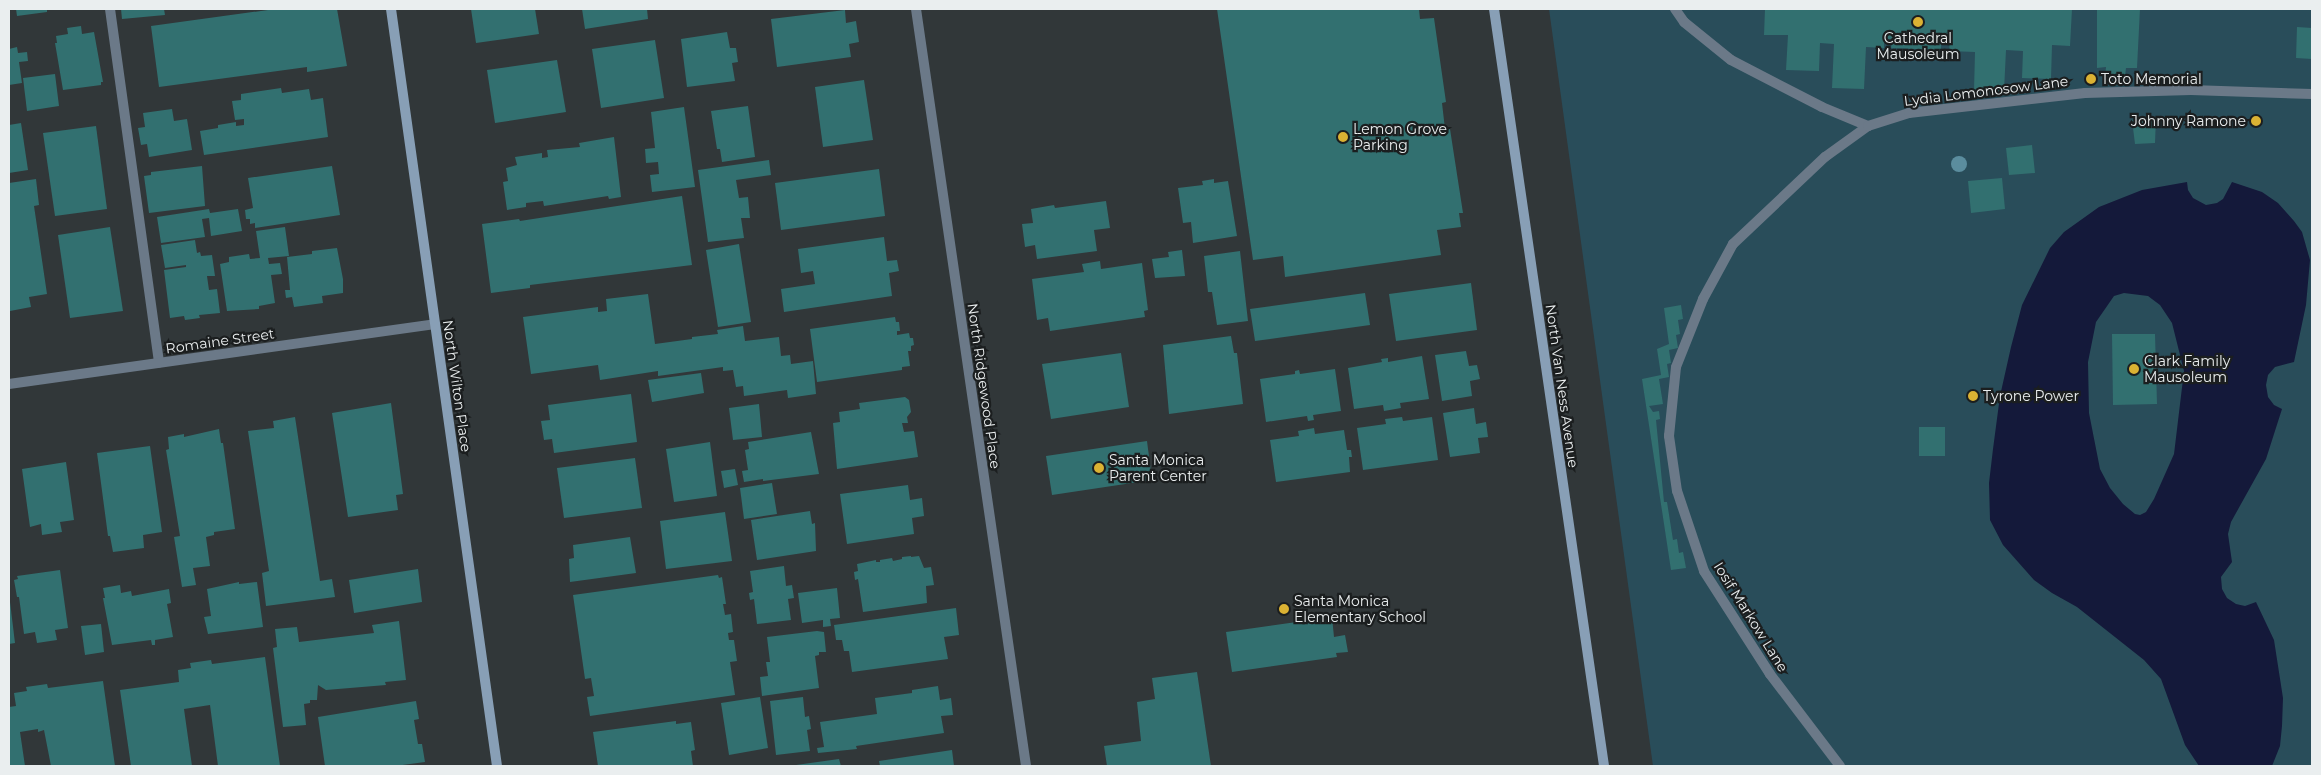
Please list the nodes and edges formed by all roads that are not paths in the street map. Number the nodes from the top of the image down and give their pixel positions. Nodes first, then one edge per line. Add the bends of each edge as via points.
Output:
1 (110, 9) edge
2 (391, 9) edge
3 (916, 9) edge
4 (1494, 9) edge
5 (1674, 9) edge
6 (2312, 94) edge
7 (1868, 126) junction
8 (435, 324) junction
9 (159, 363) junction
10 (9, 384) edge
11 (1669, 436) joint
12 (497, 766) edge
13 (1026, 766) edge
14 (1604, 766) edge
15 (1840, 766) edge

1 - 9 street
2 - 8 main road, North Wilton Place
3 - 13 street, North Ridgewood Place
4 - 14 main road, North Van Ness Avenue
5 - 7 street via 1684,22 1732,60 1784,89
6 - 7 street, Lydia Lomonosow Lane via 2191,90 2070,94 1909,113
7 - 11 street, Lydia Lomonosow Lane via 1825,157 1734,244 1703,299 1676,367
8 - 9 street, Romaine Street
8 - 12 main road, North Wilton Place
9 - 10 street, Romaine Street
11 - 15 street, Iosif Markow Lane via 1677,491 1704,571 1770,674

